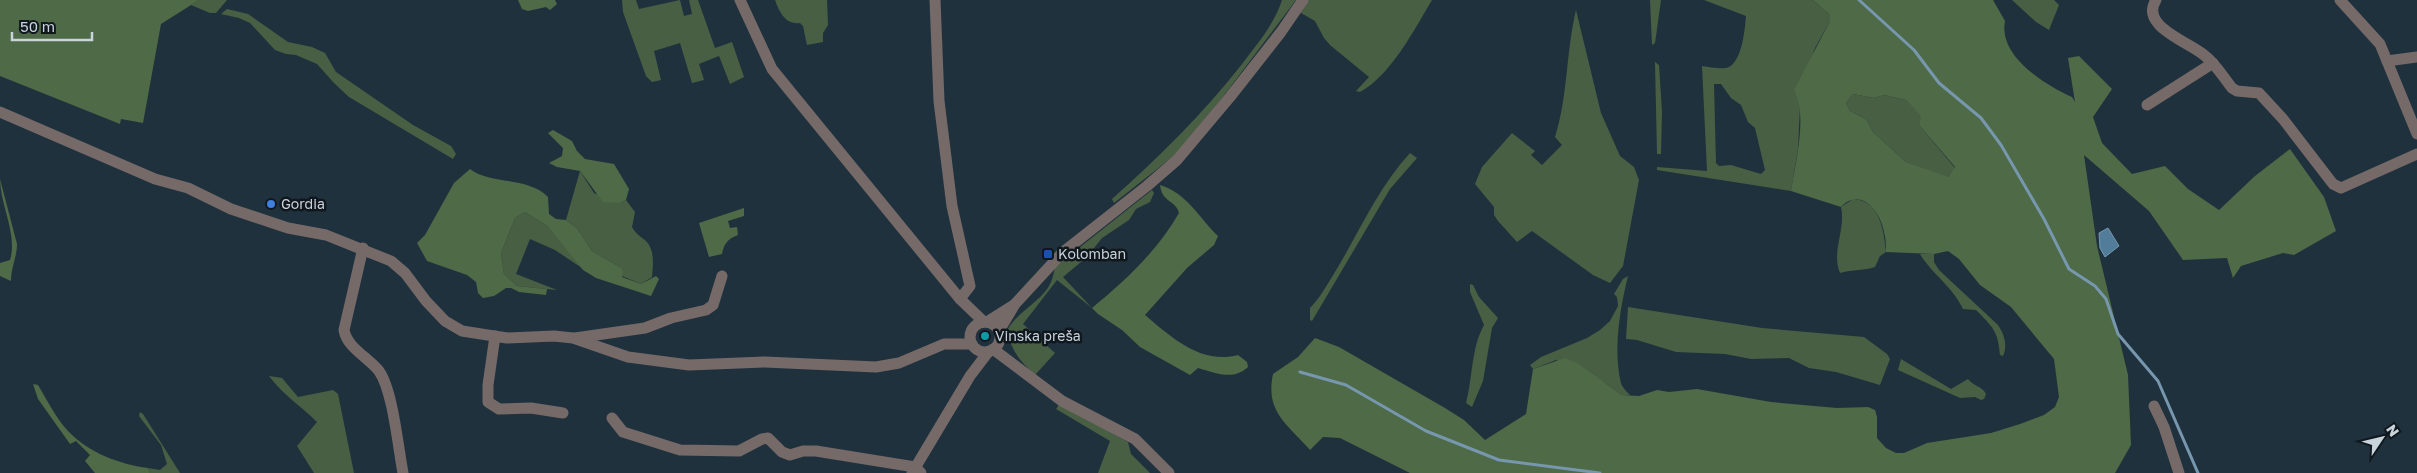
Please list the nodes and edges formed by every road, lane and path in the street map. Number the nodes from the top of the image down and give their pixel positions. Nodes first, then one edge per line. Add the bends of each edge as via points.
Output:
1 (740, 0) edge
2 (935, 0) edge
3 (1302, 0) edge
4 (2156, 0) edge
5 (2340, 0) edge
6 (2417, 57) edge
7 (2388, 61) junction
8 (2213, 63) junction
9 (2146, 105) dead end
10 (0, 112) edge
11 (2417, 134) edge
12 (2417, 154) edge
13 (363, 248) junction
14 (722, 276) dead end
15 (962, 301) junction
16 (1015, 304) junction
17 (986, 322) junction
18 (972, 329) junction
19 (495, 336) junction
20 (573, 338) junction
21 (995, 343) junction
22 (944, 344) junction
23 (974, 346) junction
24 (970, 376) junction
25 (2154, 406) dead end
26 (563, 413) dead end
27 (612, 418) dead end
28 (916, 471) edge
29 (403, 473) edge
30 (1169, 473) edge
31 (2179, 473) edge

1 - 15 street via 772,69
2 - 15 street via 939,101 952,206 970,286
3 - 16 street via 1264,54 1177,160 1063,252
4 - 8 street via 2152,8 2158,25
5 - 7 street via 2380,44
6 - 7 street
7 - 11 street
8 - 9 street
8 - 12 street via 2232,88 2259,93 2333,184 2341,188
10 - 13 street via 155,179 188,188 231,209
13 - 19 street via 390,261 405,273 445,321 462,331
13 - 29 street via 344,330 346,338 378,371 386,385
14 - 20 street via 713,305 706,310 645,328
15 - 17 street
15 - 18 street
16 - 17 street
16 - 21 street
17 - 18 street via 976,324
17 - 21 street via 994,325
18 - 22 street
18 - 23 street via 970,337
19 - 20 street
19 - 26 street via 488,402 499,409 531,408
20 - 22 street via 628,357 688,365 765,362 876,367 899,363
21 - 23 street via 981,351
21 - 24 street
21 - 30 street via 1030,379 1062,401 1135,439
22 - 23 street
23 - 24 street
24 - 28 street
25 - 31 street
27 - 28 street via 623,432 680,450 739,451 768,438 782,452 790,455 816,451

